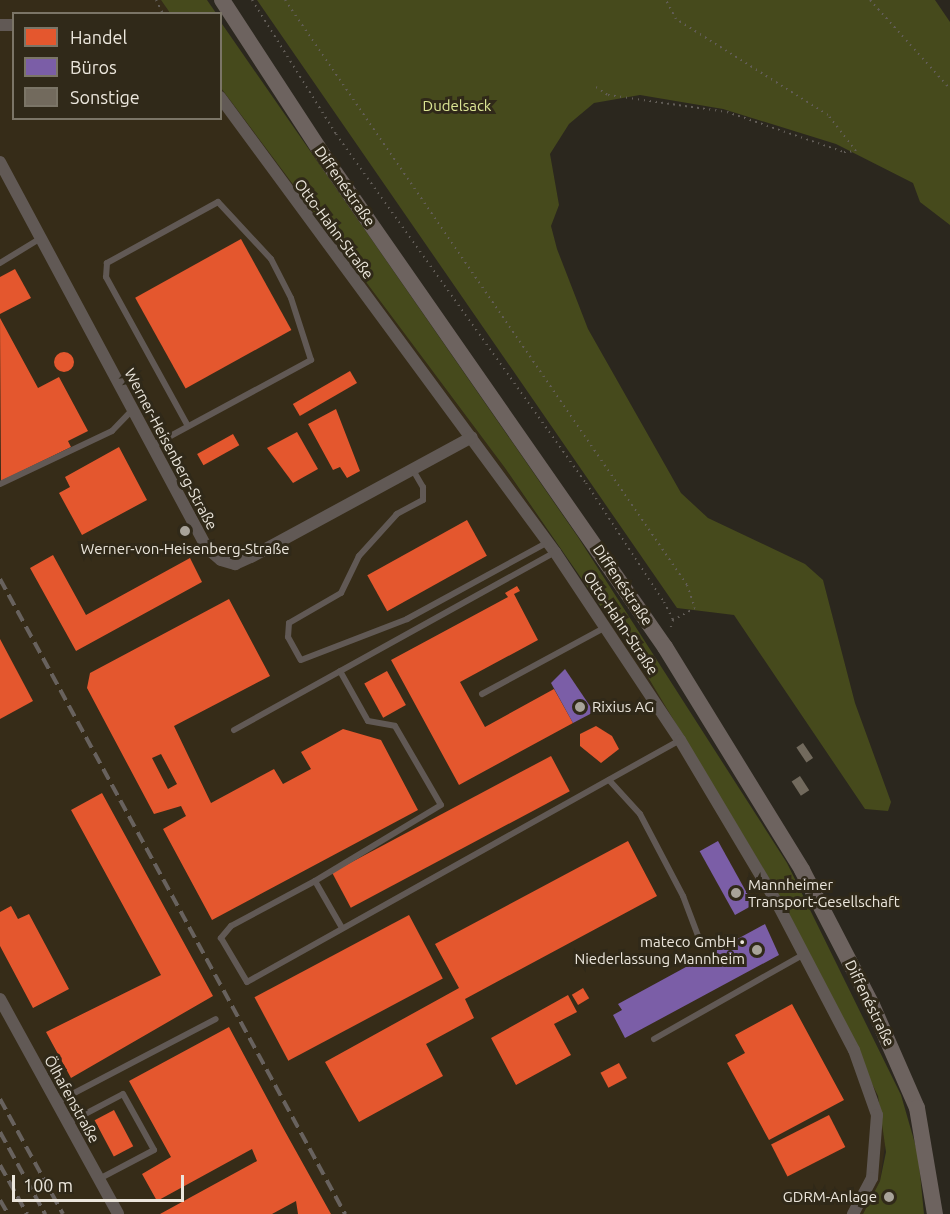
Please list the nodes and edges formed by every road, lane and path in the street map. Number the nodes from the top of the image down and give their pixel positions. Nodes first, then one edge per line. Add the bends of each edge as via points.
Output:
1 (222, 0) edge
2 (252, 0) edge
3 (285, 0) edge
4 (666, 0) edge
5 (870, 0) edge
6 (596, 87) dead end
7 (950, 89) edge
8 (222, 100) edge
9 (0, 162) edge
10 (41, 238) junction
11 (0, 263) edge
12 (133, 409) junction
13 (188, 426) junction
14 (472, 437) junction
15 (152, 446) junction
16 (413, 469) junction
17 (0, 484) edge
18 (552, 547) junction
19 (673, 620) junction
20 (607, 627) junction
21 (665, 647) junction
22 (340, 671) junction
23 (482, 694) dead end
24 (234, 730) dead end
25 (680, 740) junction
26 (609, 780) junction
27 (315, 881) junction
28 (342, 928) junction
29 (700, 941) dead end
30 (804, 954) junction
31 (0, 999) edge
32 (216, 1019) dead end
33 (654, 1039) dead end
34 (57, 1102) junction
35 (68, 1123) junction
36 (99, 1179) junction
37 (118, 1214) edge
38 (853, 1214) edge
39 (935, 1214) edge

1 - 21 main road, Diffenéstraße via 331,167
2 - 19 path via 336,134 586,483
3 - 19 path via 687,585 695,608
4 - 6 path via 676,19 828,115 856,151 844,152 727,112 608,94
5 - 7 path
8 - 14 street, Otto-Hahn-Straße
9 - 10 street, Werner-Heisenberg-Straße
10 - 11 lane
10 - 12 street, Werner-Heisenberg-Straße
12 - 15 street, Werner-Heisenberg-Straße
12 - 17 lane via 112,431
13 - 13 lane via 311,360 291,298 271,259 218,202 107,263 106,277
13 - 15 lane
14 - 16 street, Werner-Heisenberg-Straße
14 - 18 street, Otto-Hahn-Straße
15 - 16 street, Werner-Heisenberg-Straße via 207,548 235,564
16 - 18 lane via 423,487 423,500 396,513 359,556 341,593 286,627 301,660 407,619
18 - 20 street, Otto-Hahn-Straße
18 - 22 lane
19 - 21 path
20 - 23 lane
20 - 25 street, Otto-Hahn-Straße
21 - 39 main road, Diffenéstraße via 802,870 872,1005 917,1108
22 - 24 lane
22 - 27 lane via 368,721 395,726 441,805
25 - 26 lane
25 - 30 street, Otto-Hahn-Straße
26 - 28 lane
26 - 29 lane via 640,814 683,896
27 - 28 lane
27 - 28 lane via 231,926 221,938 248,982
30 - 33 lane
30 - 38 street, Otto-Hahn-Straße via 854,1050 877,1115 872,1178
31 - 34 street, Ölhafenstraße
32 - 34 lane
34 - 35 street, Ölhafenstraße
35 - 36 street, Ölhafenstraße
35 - 36 lane via 123,1094 154,1150
36 - 37 street, Ölhafenstraße

